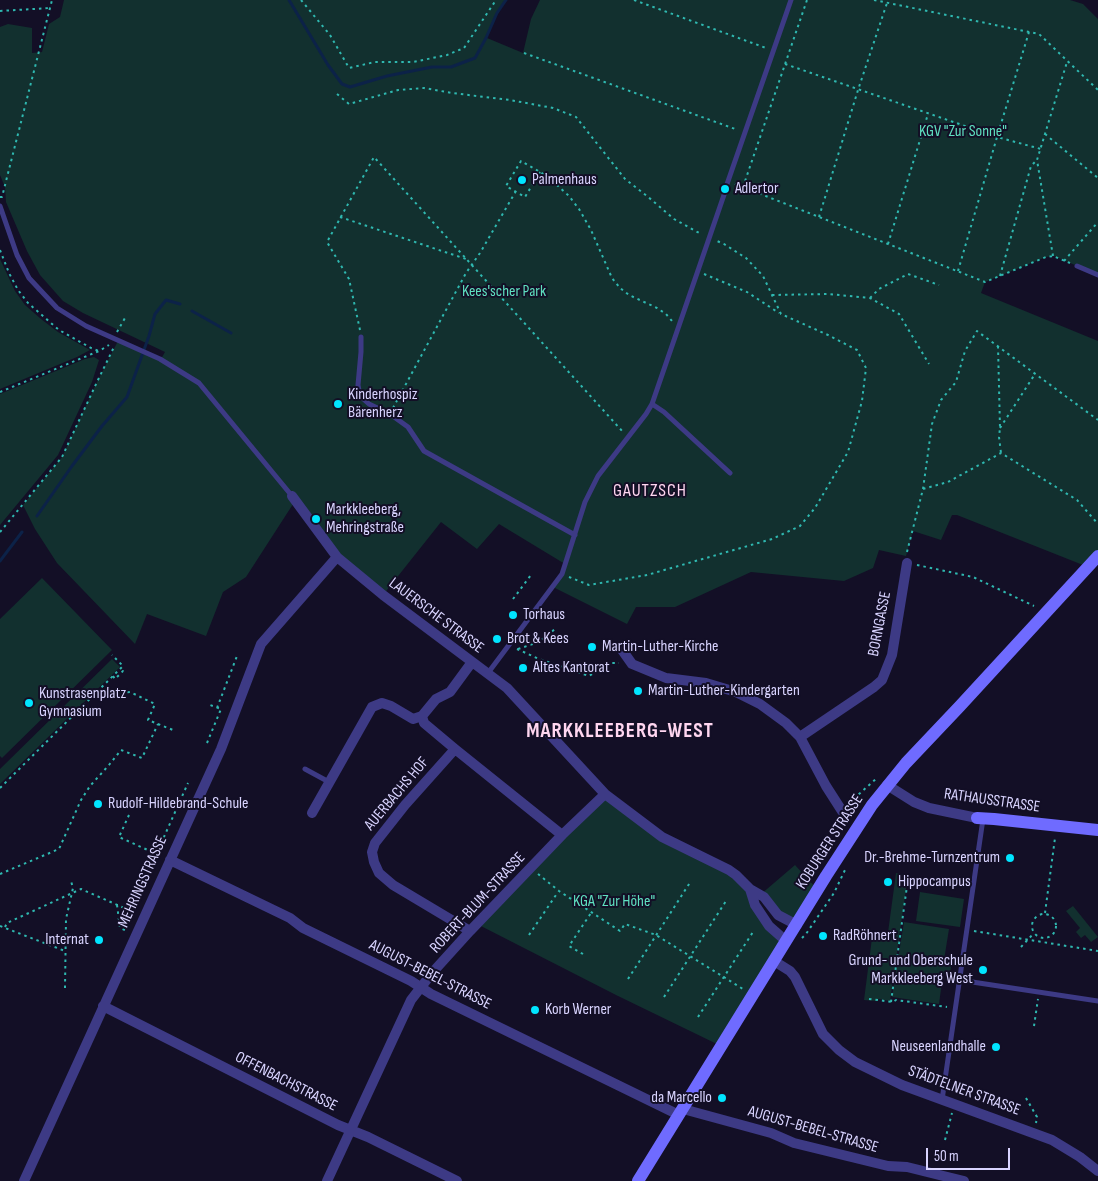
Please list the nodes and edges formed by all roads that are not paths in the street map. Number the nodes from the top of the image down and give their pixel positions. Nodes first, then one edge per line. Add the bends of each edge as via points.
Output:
1 (791, 0) edge
2 (0, 206) edge
3 (1077, 266) dead end
4 (1098, 275) edge
5 (361, 336) road end
6 (652, 404) junction
7 (730, 473) dead end
8 (292, 496) joint
9 (576, 535) junction
10 (1098, 556) edge
11 (338, 557) junction
12 (906, 560) road end
13 (620, 647) dead end
14 (472, 662) junction
15 (488, 673) junction
16 (422, 716) junction
17 (800, 736) junction
18 (455, 749) junction
19 (305, 769) dead end
20 (883, 781) junction
21 (329, 782) junction
22 (605, 794) junction
23 (842, 811) road end
24 (312, 814) dead end
25 (980, 818) junction
26 (1098, 830) edge
27 (562, 835) junction
28 (170, 860) junction
29 (750, 889) junction
30 (796, 925) junction
31 (470, 931) junction
32 (792, 941) junction
33 (774, 961) junction
34 (959, 980) junction
35 (421, 987) junction
36 (1098, 1001) edge
37 (102, 1006) junction
38 (942, 1100) junction
39 (681, 1112) junction
40 (351, 1130) junction
41 (1098, 1171) edge
42 (24, 1181) edge
43 (327, 1181) edge
44 (458, 1181) edge
45 (638, 1181) edge
46 (964, 1181) edge

1 - 6 lane
2 - 8 lane, LAUERSCHE STRASSE via 17,255 29,278 57,308 86,326 160,359 199,383
3 - 4 lane
5 - 9 lane via 360,396 408,428 424,452
6 - 7 lane
6 - 9 lane via 598,476 585,502
8 - 11 street, LAUERSCHE STRASSE
9 - 15 lane via 562,574
10 - 20 main road, KOBURGER STRASSE via 974,692 906,763
11 - 14 street, LAUERSCHE STRASSE
11 - 28 street, MEHRINGSTRASSE via 260,644 221,749
12 - 17 street, BORNGASSE via 892,655 882,680
13 - 17 street via 632,664 666,678 706,683 736,692 760,704
14 - 15 street, LAUERSCHE STRASSE
14 - 16 street via 450,692 436,699
15 - 22 street, LAUERSCHE STRASSE via 507,688
16 - 18 street via 424,722
16 - 21 street via 413,719 382,703 372,707
17 - 23 street
18 - 27 street
18 - 31 street, AUERBACHS HOF via 405,805 375,843 372,852 379,873 393,885
19 - 21 lane
20 - 25 street, RATHAUSSTRASSE via 929,808
20 - 30 main road, KOBURGER STRASSE via 872,805
21 - 24 street
22 - 27 street, ROBERT-BLUM-STRASSE
22 - 29 street, LAUERSCHE STRASSE via 662,837 729,870
25 - 26 main road, RATHAUSSTRASSE
25 - 34 lane
27 - 31 street, ROBERT-BLUM-STRASSE
28 - 35 street, AUGUST-BEBEL-STRASSE
28 - 37 street, MEHRINGSTRASSE
29 - 30 street, LAUERSCHE STRASSE via 764,897 778,915
29 - 32 street, LAUERSCHE STRASSE via 754,905 769,926
30 - 32 main road, KOBURGER STRASSE
31 - 35 street, ROBERT-BLUM-STRASSE
32 - 33 main road, KOBURGER STRASSE
33 - 38 street, STÄDTELNER STRASSE via 796,977 824,1034 839,1050 855,1062 902,1085
33 - 39 main road, KOBURGER STRASSE
34 - 36 lane
34 - 38 lane
35 - 39 street, AUGUST-BEBEL-STRASSE
35 - 40 street, ROBERT-BLUM-STRASSE via 411,1000
37 - 40 street, OFFENBACHSTRASSE
37 - 42 street, MEHRINGSTRASSE
38 - 41 street, STÄDTELNER STRASSE via 1060,1144
39 - 45 main road, KOBURGER STRASSE
39 - 46 street, AUGUST-BEBEL-STRASSE via 888,1166 908,1167
40 - 43 street, ROBERT-BLUM-STRASSE
40 - 44 street, OFFENBACHSTRASSE

